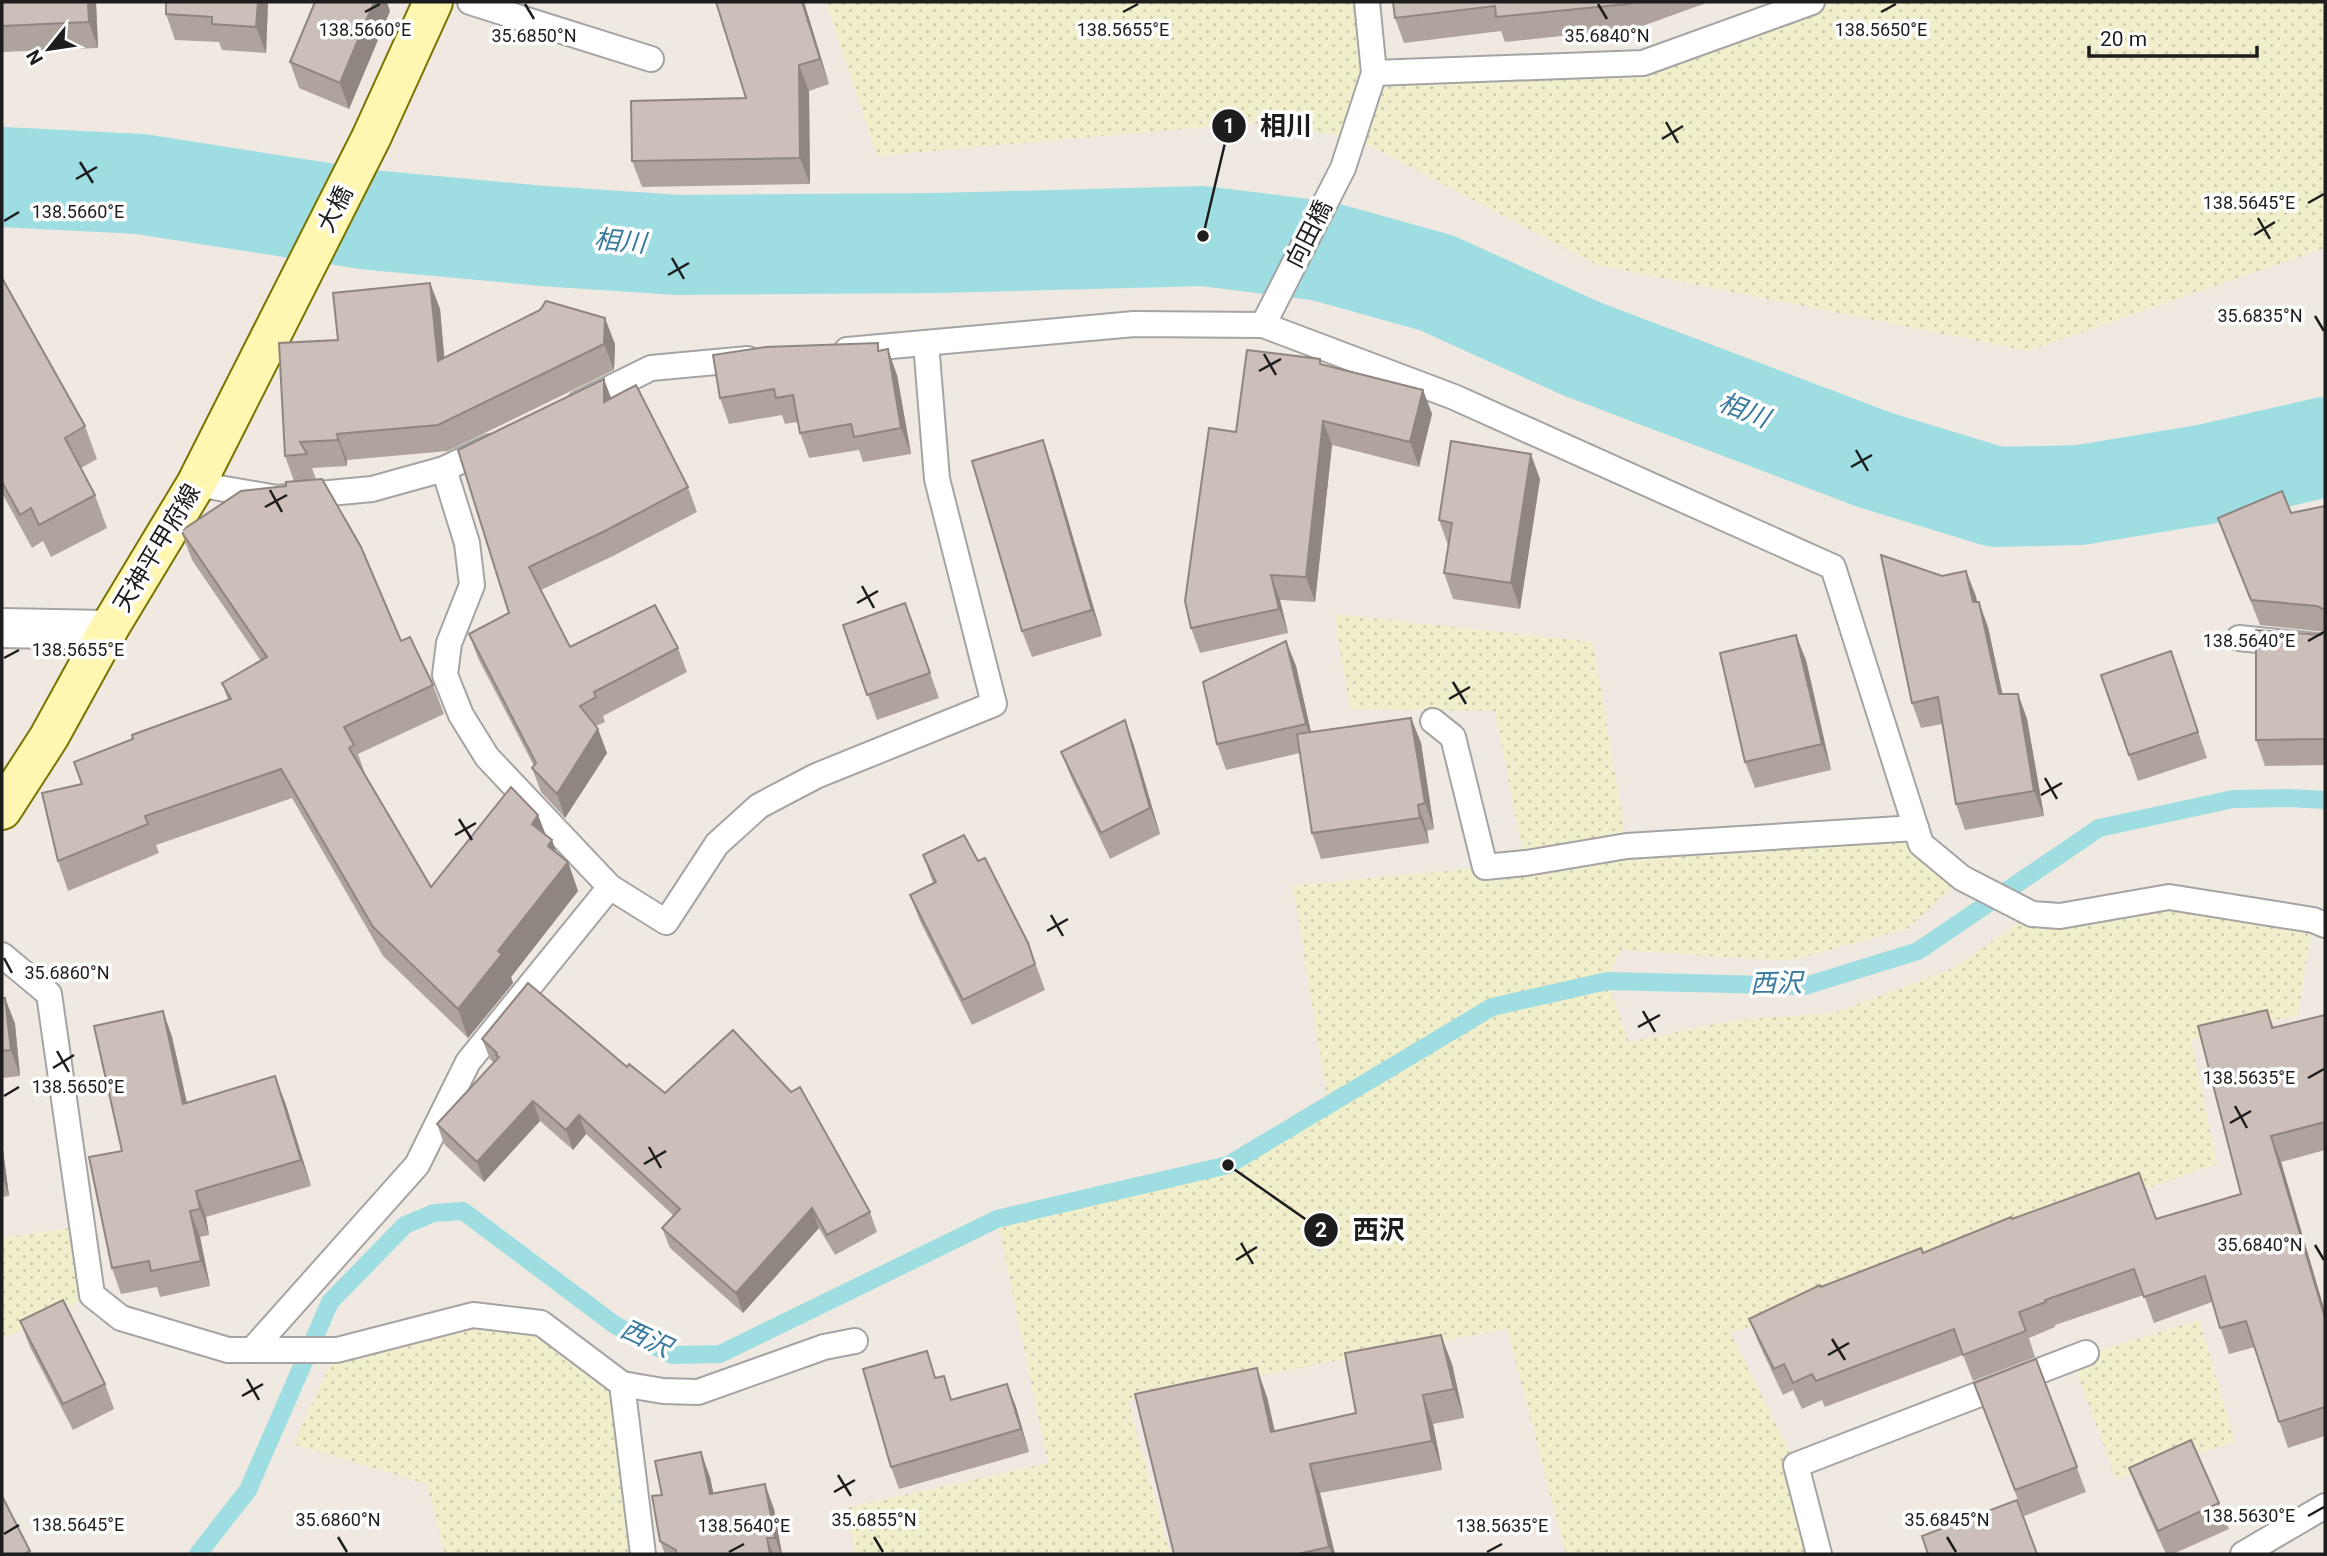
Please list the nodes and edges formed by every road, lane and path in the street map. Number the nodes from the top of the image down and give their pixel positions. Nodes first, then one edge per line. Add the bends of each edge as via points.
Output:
1 (433, 2) edge
2 (470, 2) edge
3 (1367, 2) edge
4 (1812, 2) edge
5 (651, 59) dead end
6 (1374, 74) junction
7 (299, 279) joint
8 (1263, 325) junction
9 (926, 343) junction
10 (830, 352) edge
11 (775, 357) edge
12 (554, 416) edge
13 (505, 440) edge
14 (444, 470) junction
15 (196, 484) junction
16 (2, 628) edge
17 (108, 630) junction
18 (2239, 638) dead end
19 (2325, 647) edge
20 (1433, 721) dead end
21 (2, 810) edge
22 (1916, 828) junction
23 (610, 887) junction
24 (2325, 925) edge
25 (2, 955) edge
26 (855, 1341) dead end
27 (260, 1350) junction
28 (2087, 1353) dead end
29 (622, 1384) junction
30 (2325, 1506) edge
31 (643, 1554) edge
32 (1819, 1554) edge
33 (2243, 1554) edge

1 - 7 main road, 大橋
2 - 5 lane
3 - 6 lane
4 - 6 lane via 1643,63
6 - 8 lane, 向田橋 via 1343,168
7 - 15 main road, 天神平甲府線
8 - 9 lane via 1134,324
8 - 22 lane via 1454,397 1833,567
9 - 10 lane
9 - 23 lane via 937,479 994,704 816,776 759,806 718,844 666,922
11 - 12 lane via 651,369
13 - 14 lane
14 - 15 lane via 372,489 277,498
14 - 23 lane via 467,543 472,585 449,643 445,676 461,715 487,757
15 - 17 main road, 天神平甲府線
16 - 17 street
17 - 21 main road, 天神平甲府線
18 - 19 lane
20 - 22 lane via 1453,737 1485,867 1627,846
22 - 24 lane via 1921,844 1962,878 2032,914 2060,916 2169,897
23 - 27 lane via 468,1062 417,1165
25 - 27 lane via 49,994 92,1295 121,1318 228,1350
26 - 29 lane via 824,1347 698,1392
27 - 29 lane via 337,1350 473,1315 541,1323
28 - 32 lane via 1796,1465
29 - 31 lane
30 - 33 lane

